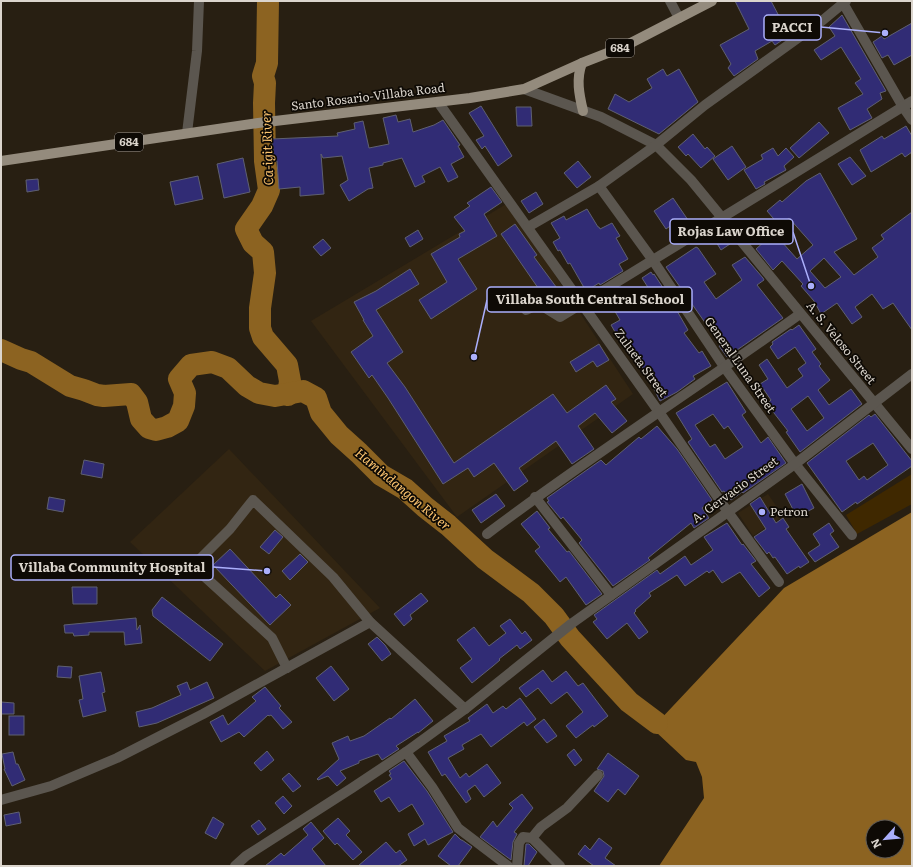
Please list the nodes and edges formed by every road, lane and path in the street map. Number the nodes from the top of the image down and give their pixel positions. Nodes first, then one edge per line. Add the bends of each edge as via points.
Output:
1 (199, 1) edge
2 (670, 1) edge
3 (712, 1) edge
4 (845, 2) edge
5 (679, 18) junction
6 (582, 63) junction
7 (524, 89) junction
8 (912, 101) edge
9 (438, 102) junction
10 (903, 107) junction
11 (583, 111) junction
12 (912, 120) edge
13 (187, 133) junction
14 (656, 145) junction
15 (1, 161) edge
16 (599, 186) junction
17 (722, 217) junction
18 (528, 227) junction
19 (652, 259) junction
20 (581, 303) junction
21 (526, 310) dead end
22 (800, 314) junction
23 (725, 368) junction
24 (912, 374) edge
25 (874, 403) junction
26 (659, 412) junction
27 (912, 449) edge
28 (795, 464) junction
29 (535, 497) junction
30 (728, 512) junction
31 (487, 534) dead end
32 (852, 535) dead end
33 (780, 582) dead end
34 (611, 595) junction
35 (370, 622) junction
36 (287, 668) junction
37 (465, 709) junction
38 (406, 752) junction
39 (598, 775) dead end
40 (1, 800) edge
41 (532, 838) junction
42 (235, 866) edge
43 (508, 866) edge
44 (517, 866) edge
45 (560, 866) edge

1 - 13 street via 197,51
2 - 5 street
3 - 5 main road, 684
4 - 10 street
4 - 14 street
5 - 6 main road, 684 via 623,47
6 - 7 main road, 684
6 - 11 main road via 578,73
7 - 9 main road, Santo Rosario-Villaba Road / 684
7 - 11 street, A. S. Veloso Street
8 - 10 street
9 - 13 main road, Santo Rosario-Villaba Road / 684
9 - 18 street, Zulueta Street
10 - 12 street
10 - 17 street
11 - 14 street, A. S. Veloso Street via 602,117
13 - 15 main road, Santo Rosario-Villaba Road / 684
14 - 16 street
14 - 17 street, A. S. Veloso Street
16 - 18 street
16 - 19 street, General Luna Street
17 - 19 street
17 - 22 street, A. S. Veloso Street
18 - 20 street, Zulueta Street
19 - 20 street
19 - 23 street, General Luna Street
20 - 21 street via 560,317 539,304
20 - 26 street, Zulueta Street
22 - 23 street
22 - 25 street, A. S. Veloso Street
23 - 26 street
23 - 28 street, General Luna Street
24 - 25 street, A. Gervacio Street
25 - 27 street, A. S. Veloso Street
25 - 28 street, A. Gervacio Street
26 - 29 street
26 - 30 street, Zulueta Street
28 - 30 street, A. Gervacio Street
28 - 32 street, General Luna Street
29 - 31 street
29 - 34 street
30 - 33 street, Zulueta Street
30 - 34 street, A. Gervacio Street
34 - 37 street, A. Gervacio Street via 545,643
35 - 36 street
35 - 36 street via 333,577 253,500 230,529 193,566 272,638
35 - 37 street
36 - 40 street via 117,758 51,786
37 - 38 street, A. Gervacio Street
38 - 42 street, A. Gervacio Street via 246,856
38 - 43 street via 458,828
39 - 41 street via 567,808 541,827
41 - 44 street via 523,837 519,843
41 - 45 street

